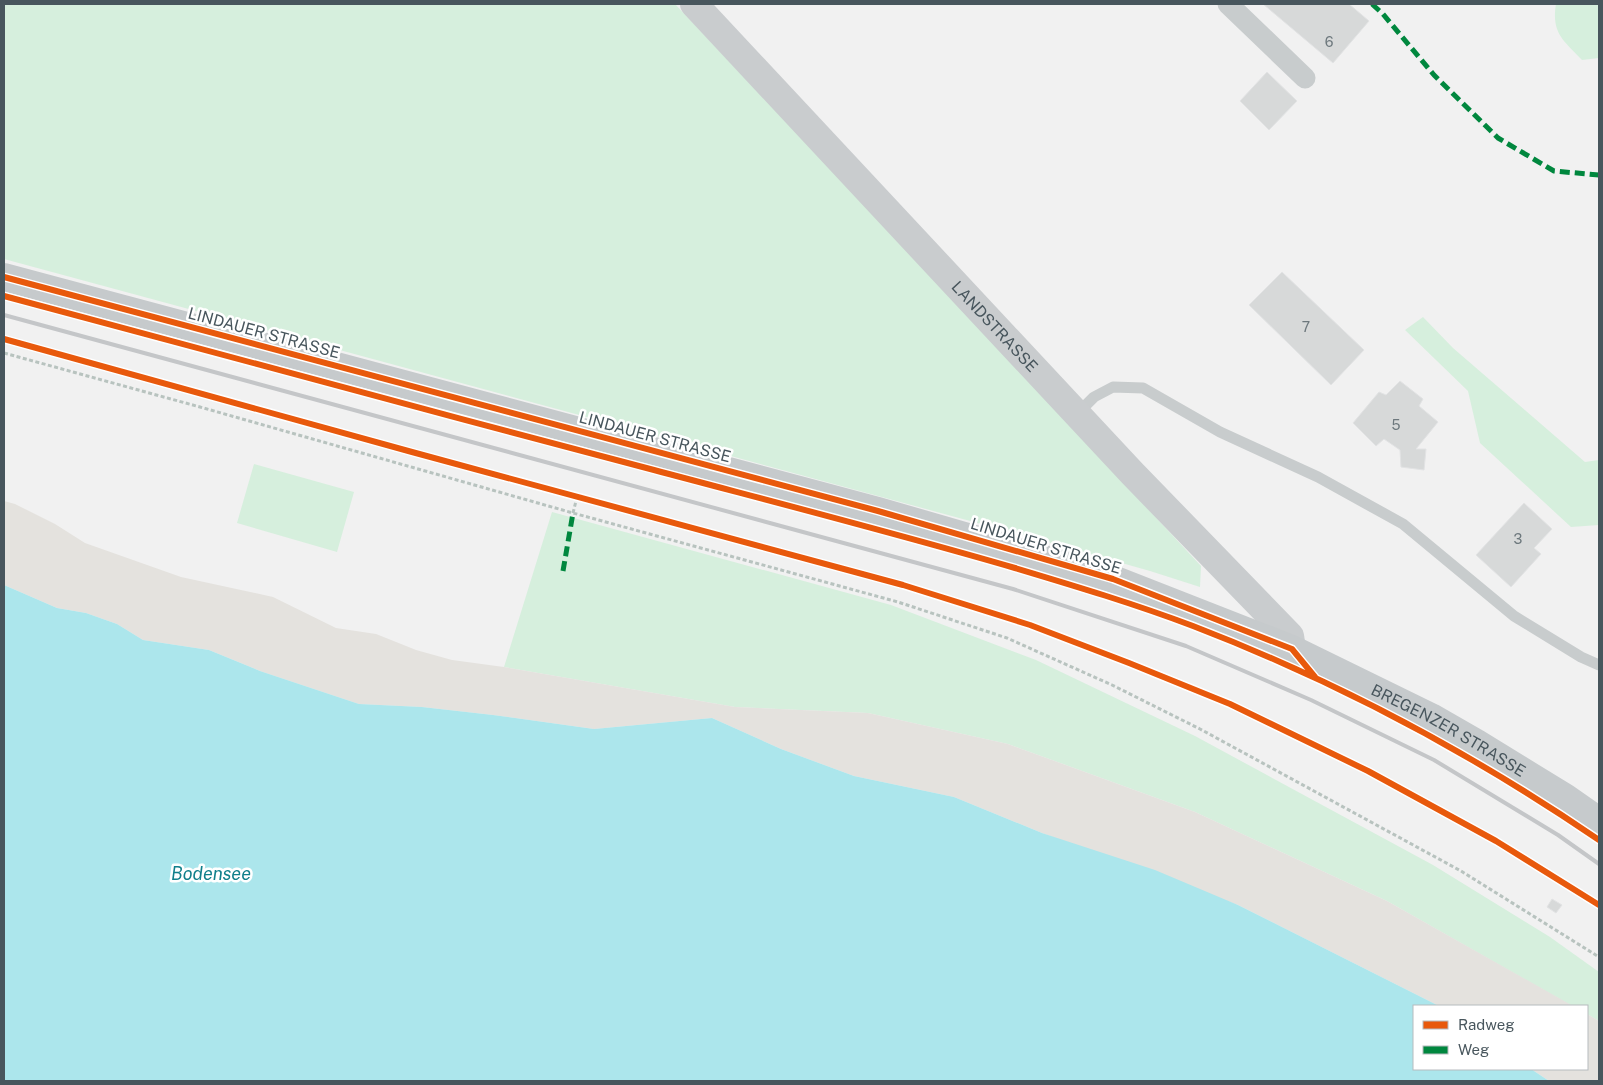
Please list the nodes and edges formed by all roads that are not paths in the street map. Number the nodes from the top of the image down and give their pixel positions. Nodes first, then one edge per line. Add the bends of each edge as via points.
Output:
1 (694, 4) edge
2 (1228, 4) edge
3 (1305, 78) dead end
4 (4, 278) edge
5 (1077, 414) junction
6 (1292, 649) junction
7 (1599, 665) edge
8 (1599, 820) edge

1 - 5 main road, LANDSTRASSE
2 - 3 street
4 - 6 main road, LINDAUER STRASSE via 878,511 1113,579
5 - 6 main road, LANDSTRASSE via 1290,636
5 - 7 lane via 1094,397 1113,387 1143,388 1220,432 1318,477 1403,524 1514,616 1581,658
6 - 8 main road, BREGENZER STRASSE via 1447,726

